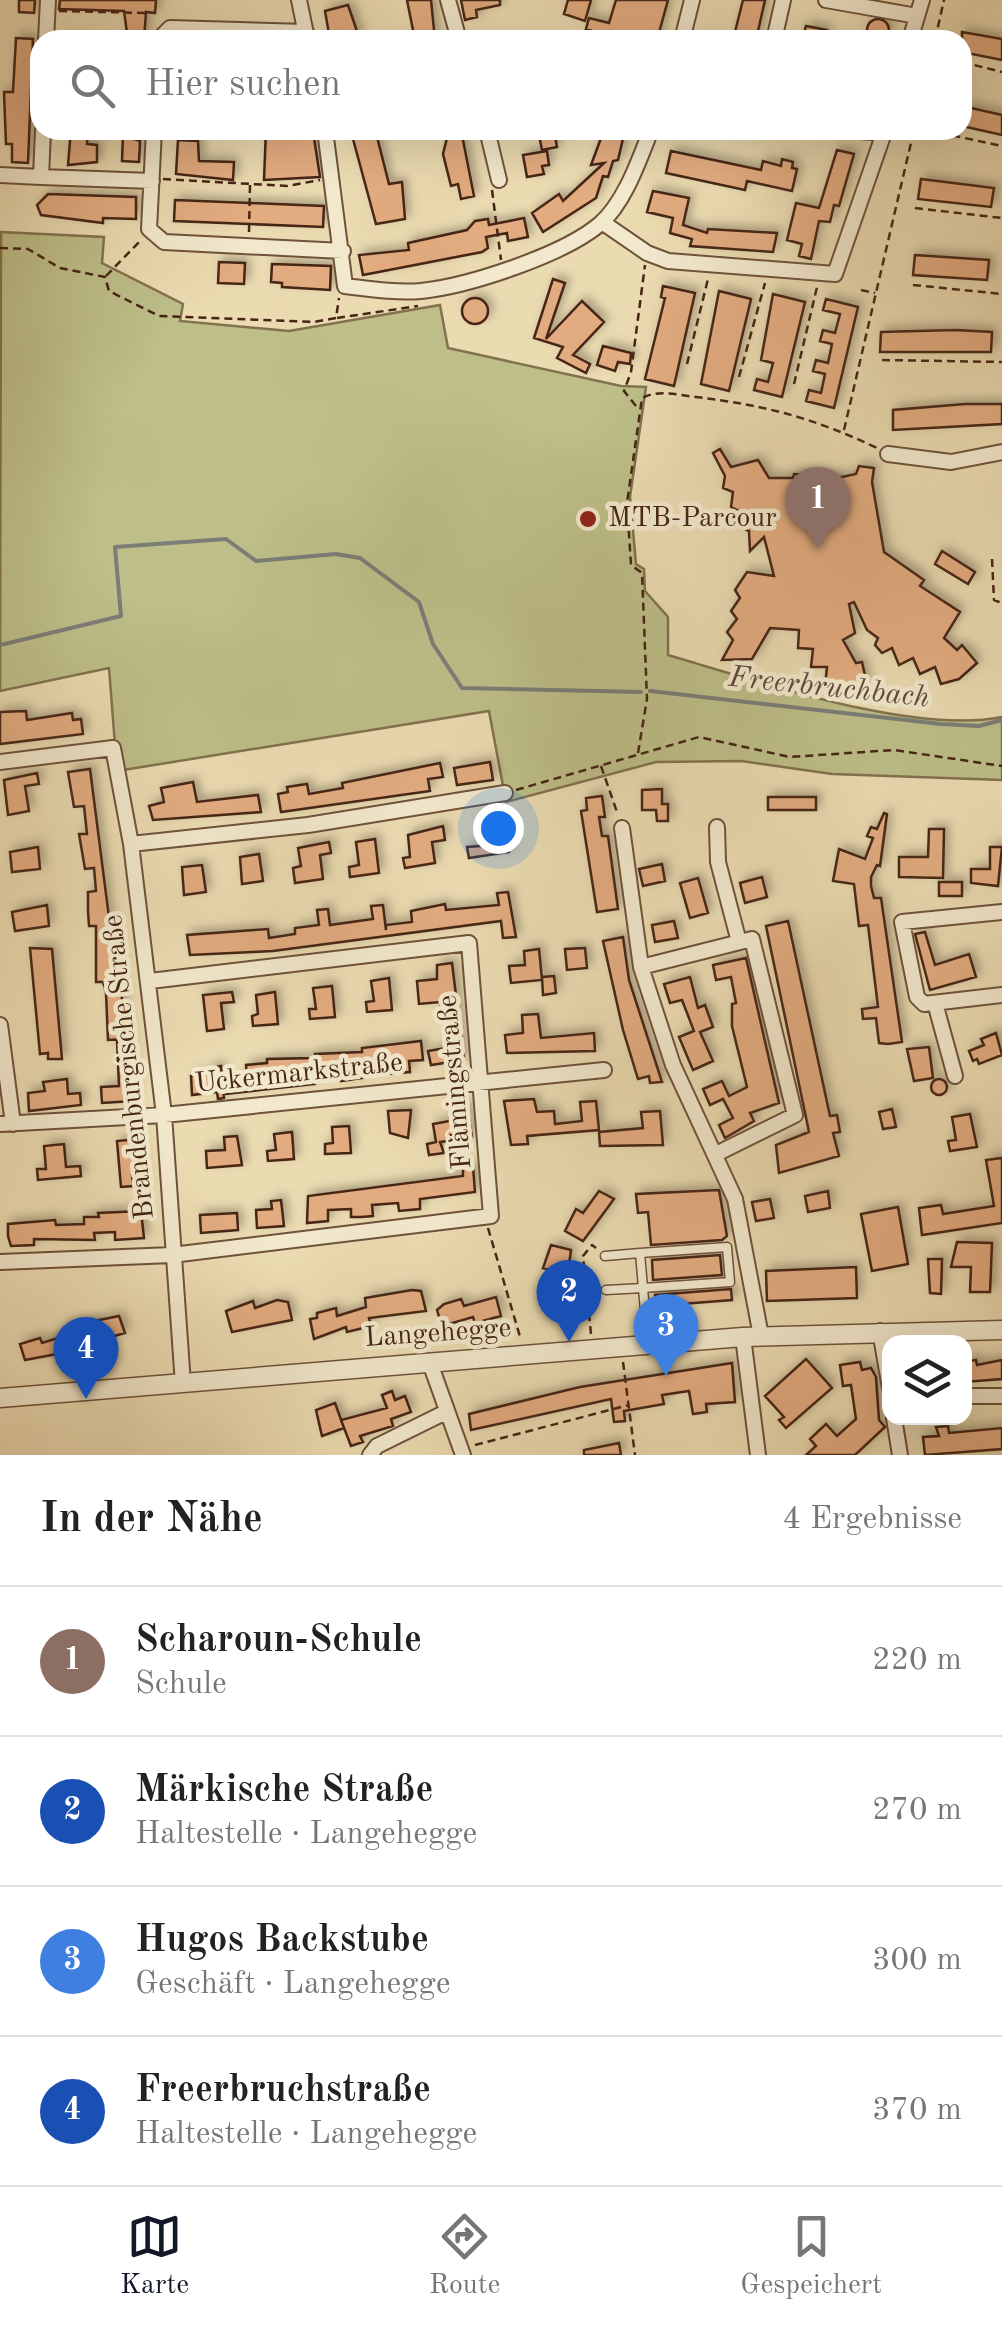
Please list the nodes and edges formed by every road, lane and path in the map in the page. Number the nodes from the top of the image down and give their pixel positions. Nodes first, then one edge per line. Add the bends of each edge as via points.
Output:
1 (299, 0) edge
2 (448, 0) edge
3 (692, 0) edge
4 (783, 0) edge
5 (826, 0) edge
6 (922, 0) edge
7 (944, 0) edge
8 (48, 5) edge
9 (148, 14) dead end
10 (918, 16) junction
11 (47, 30) edge
12 (168, 30) edge
13 (204, 30) edge
14 (305, 30) edge
15 (456, 30) edge
16 (684, 30) edge
17 (776, 30) edge
18 (913, 30) edge
19 (937, 30) edge
20 (972, 64) edge
21 (1002, 72) edge
22 (43, 140) edge
23 (154, 140) edge
24 (326, 140) edge
25 (489, 140) edge
26 (648, 140) edge
27 (881, 140) edge
28 (912, 140) edge
29 (972, 140) edge
30 (1002, 146) edge
31 (0, 175) edge
32 (41, 177) junction
33 (334, 177) junction
34 (152, 179) junction
35 (498, 180) joint
36 (250, 184) junction
37 (915, 208) dead end
38 (1002, 218) edge
39 (602, 222) junction
40 (149, 229) junction
41 (248, 246) junction
42 (0, 248) edge
43 (343, 251) junction
44 (647, 253) junction
45 (503, 268) junction
46 (710, 268) junction
47 (765, 272) junction
48 (820, 276) junction
49 (104, 277) junction
50 (913, 285) dead end
51 (345, 286) junction
52 (434, 289) junction
53 (861, 290) dead end
54 (877, 294) junction
55 (1002, 294) edge
56 (336, 318) junction
57 (882, 360) dead end
58 (1002, 362) edge
59 (687, 364) dead end
60 (739, 377) dead end
61 (794, 384) dead end
62 (637, 407) junction
63 (844, 432) junction
64 (1002, 452) edge
65 (888, 454) joint
66 (992, 559) dead end
67 (1002, 604) edge
68 (638, 753) junction
69 (0, 762) edge
70 (600, 764) junction
71 (1002, 766) edge
72 (505, 794) joint
73 (718, 827) dead end
74 (622, 828) joint
75 (131, 844) junction
76 (1002, 912) edge
77 (738, 942) junction
78 (641, 967) junction
79 (150, 980) junction
80 (1002, 995) edge
81 (935, 1004) junction
82 (0, 1026) edge
83 (604, 1070) dead end
84 (955, 1076) dead end
85 (483, 1079) junction
86 (164, 1114) junction
87 (6, 1124) edge
88 (716, 1154) junction
89 (485, 1217) junction
90 (592, 1245) dead end
91 (640, 1253) junction
92 (172, 1255) junction
93 (605, 1256) dead end
94 (0, 1262) edge
95 (643, 1288) junction
96 (606, 1290) dead end
97 (1002, 1330) edge
98 (591, 1331) dead end
99 (880, 1332) junction
100 (752, 1336) junction
101 (882, 1343) edge
102 (648, 1345) junction
103 (622, 1348) junction
104 (525, 1355) junction
105 (430, 1363) junction
106 (183, 1384) junction
107 (972, 1396) edge
108 (1002, 1396) edge
109 (0, 1398) edge
110 (628, 1405) junction
111 (446, 1412) junction
112 (895, 1425) edge
113 (462, 1452) edge
114 (370, 1455) edge
115 (635, 1455) edge
116 (758, 1455) edge
117 (900, 1455) edge

1 - 14 street
2 - 15 street
3 - 16 street
4 - 17 street
5 - 10 street
6 - 10 street
7 - 19 path
8 - 9 path
8 - 11 street
10 - 18 street
12 - 13 street
20 - 21 path
22 - 32 street
23 - 34 street
24 - 33 street
25 - 35 street
26 - 39 street
27 - 48 street via 835,274
28 - 54 path
29 - 30 path
31 - 32 street
32 - 34 street
33 - 36 path via 287,186
33 - 43 street
34 - 36 path
34 - 40 street
35 - 45 path via 489,194
36 - 41 path
37 - 38 path
39 - 44 street
39 - 45 street via 574,241
40 - 41 street via 164,242
40 - 49 path
41 - 43 street
42 - 49 path via 28,249 60,268
43 - 51 street
44 - 46 street
44 - 62 path via 624,391
45 - 52 street
46 - 47 street
46 - 59 path
47 - 48 street
47 - 60 path
48 - 61 path
49 - 56 path via 110,291 160,316 296,324
50 - 55 path
51 - 52 street
51 - 56 path
52 - 56 path via 432,302
53 - 54 path
54 - 63 path
57 - 58 path
62 - 63 path via 648,395 667,392 750,402
62 - 68 path via 627,504 631,566 642,573 647,699
63 - 65 path
64 - 65 street via 951,462
66 - 67 path via 994,600
68 - 70 path
68 - 71 path via 714,737 790,757 894,750
69 - 75 street, Brandenburgische Straße via 114,748
70 - 72 path
70 - 74 path
72 - 75 street
73 - 77 street via 718,862
74 - 78 street
75 - 79 street, Brandenburgische Straße
76 - 81 street via 902,922 917,996
77 - 78 street
77 - 88 street via 752,939 795,1115
78 - 88 street via 672,1065
79 - 85 street, Flämingstraße via 469,944
79 - 86 street, Brandenburgische Straße
80 - 81 street
81 - 84 street
82 - 87 street
83 - 85 street, Uckermarkstraße
85 - 86 street, Uckermarkstraße
85 - 89 street, Flämingstraße via 491,1216
86 - 87 street, Uckermarkstraße
86 - 92 street, Brandenburgische Straße
88 - 100 street via 745,1235
89 - 92 street
89 - 104 path
90 - 98 path via 583,1256
91 - 93 lane
91 - 95 lane
91 - 95 lane via 727,1247 730,1282
92 - 94 street
92 - 106 street, Brandenburgische Straße
95 - 96 lane
95 - 102 lane
97 - 99 street, Langehegge
99 - 100 street, Langehegge
99 - 101 street
100 - 102 street, Langehegge
100 - 116 street
102 - 103 street, Langehegge
103 - 104 street, Langehegge
103 - 110 path
104 - 105 street, Langehegge
105 - 106 street, Langehegge
105 - 111 street
106 - 109 street, Langehegge
107 - 108 street
110 - 113 path
110 - 115 path
111 - 113 street
111 - 114 street
112 - 117 street

